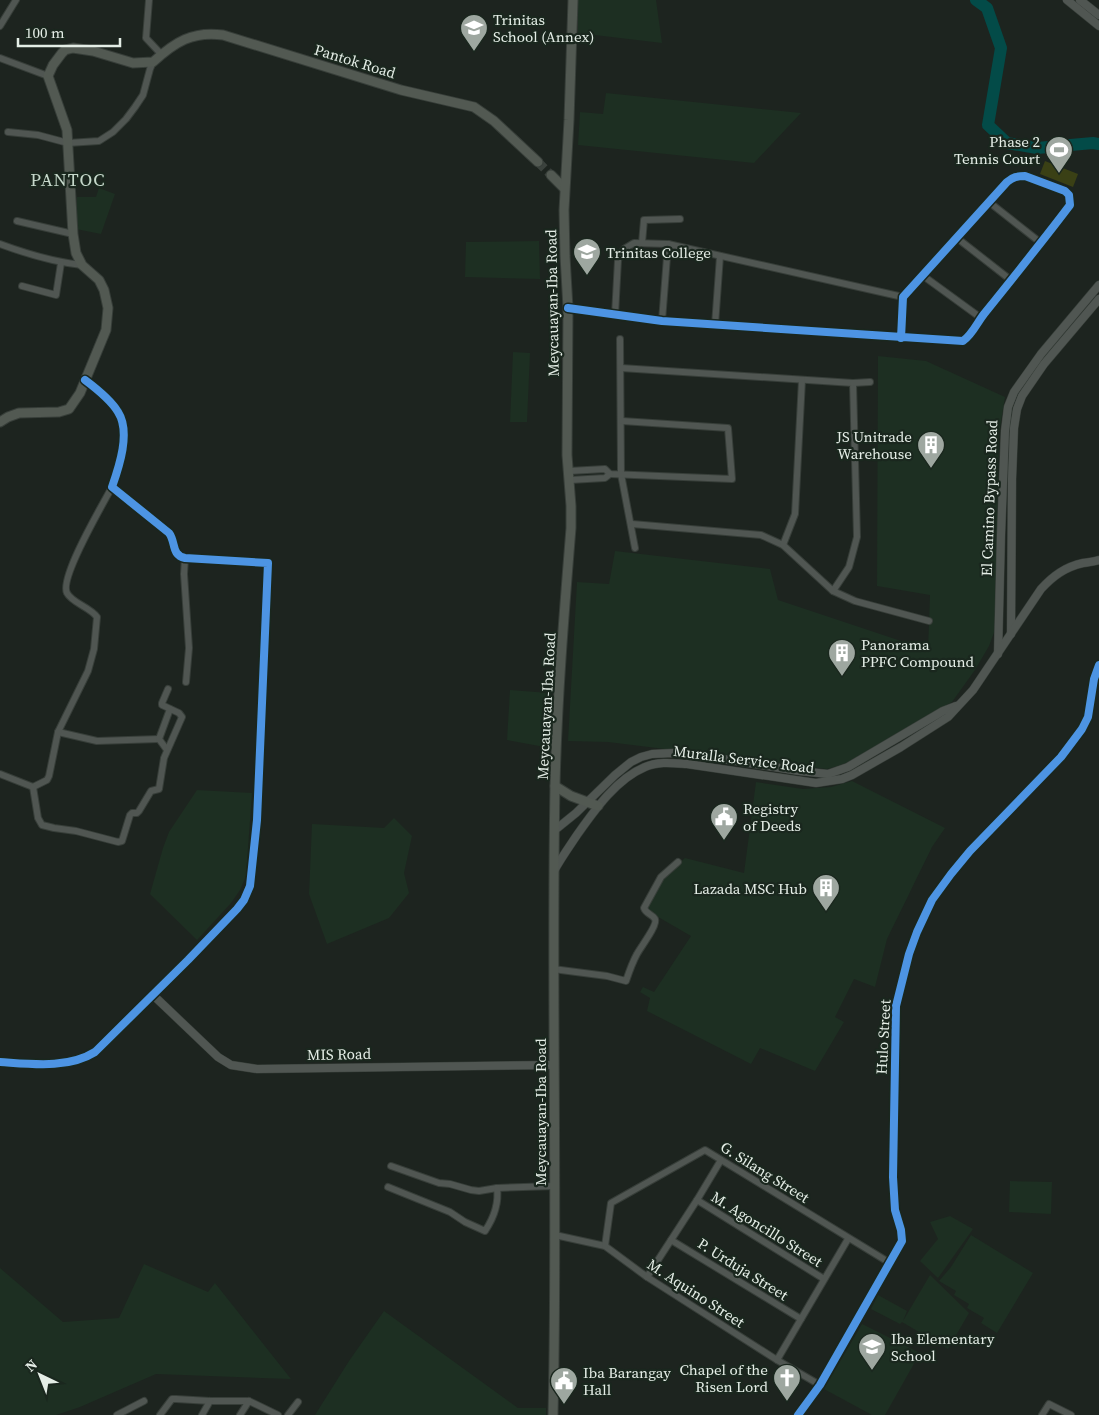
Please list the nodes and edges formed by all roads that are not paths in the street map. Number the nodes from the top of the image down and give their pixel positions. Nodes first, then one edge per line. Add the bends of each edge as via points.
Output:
1 (16, 0) edge
2 (149, 0) edge
3 (573, 0) edge
4 (1067, 0) edge
5 (1080, 0) edge
6 (1099, 15) edge
7 (0, 26) edge
8 (1099, 26) edge
9 (161, 54) junction
10 (0, 58) edge
11 (153, 62) junction
12 (48, 76) junction
13 (8, 132) dead end
14 (68, 143) junction
15 (538, 162) tunnel mouth
16 (551, 175) tunnel mouth
17 (564, 188) junction
18 (989, 202) junction
19 (680, 219) dead end
20 (17, 221) dead end
21 (73, 234) junction
22 (957, 238) junction
23 (642, 243) junction
24 (1042, 243) junction
25 (0, 244) edge
26 (668, 244) junction
27 (720, 256) junction
28 (61, 263) junction
29 (82, 266) junction
30 (922, 275) junction
31 (1012, 281) junction
32 (1099, 285) edge
33 (22, 286) dead end
34 (903, 297) junction
35 (1099, 298) edge
36 (568, 308) junction
37 (615, 315) junction
38 (981, 318) junction
39 (662, 321) junction
40 (714, 325) junction
41 (901, 338) junction
42 (620, 339) dead end
43 (621, 368) junction
44 (86, 380) junction
45 (802, 380) junction
46 (870, 382) dead end
47 (853, 383) junction
48 (1008, 408) junction
49 (1017, 409) junction
50 (622, 421) junction
51 (0, 422) edge
52 (589, 470) junction
53 (610, 474) junction
54 (621, 474) junction
55 (569, 475) junction
56 (1003, 478) junction
57 (589, 479) junction
58 (1012, 479) junction
59 (112, 487) junction
60 (632, 524) junction
61 (782, 545) junction
62 (635, 548) dead end
63 (185, 558) junction
64 (1099, 561) edge
65 (833, 591) junction
66 (999, 592) junction
67 (1011, 592) junction
68 (1011, 606) junction
69 (1025, 613) junction
70 (929, 621) dead end
71 (1011, 634) junction
72 (998, 654) junction
73 (1099, 666) edge
74 (186, 682) dead end
75 (168, 689) dead end
76 (958, 705) junction
77 (170, 709) junction
78 (58, 732) junction
79 (159, 739) junction
80 (168, 750) junction
81 (0, 774) edge
82 (555, 786) junction
83 (33, 787) junction
84 (587, 802) junction
85 (598, 806) junction
86 (555, 830) junction
87 (678, 862) dead end
88 (554, 871) junction
89 (553, 969) junction
90 (153, 995) junction
91 (0, 1062) edge
92 (554, 1065) junction
93 (721, 1160) junction
94 (391, 1166) dead end
95 (555, 1186) junction
96 (388, 1187) dead end
97 (497, 1188) junction
98 (697, 1200) junction
99 (555, 1236) junction
100 (848, 1238) junction
101 (671, 1240) junction
102 (605, 1246) junction
103 (890, 1263) junction
104 (647, 1277) junction
105 (824, 1279) junction
106 (801, 1319) junction
107 (777, 1360) junction
108 (820, 1385) junction
109 (144, 1401) dead end
110 (210, 1401) junction
111 (249, 1401) junction
112 (298, 1402) dead end
113 (117, 1415) edge
114 (160, 1415) edge
115 (202, 1415) edge
116 (240, 1415) edge
117 (278, 1415) edge
118 (288, 1415) edge
119 (553, 1415) edge
120 (798, 1415) edge
121 (1042, 1415) edge
122 (1071, 1415) edge

1 - 7 street
2 - 9 street via 146,38
3 - 17 main road, Meycauayan-Iba Road via 570,120
4 - 8 street
5 - 6 street
9 - 11 main road, Pantok Road
9 - 15 main road, Pantok Road via 189,37 223,35 401,90 474,106
10 - 12 street
11 - 12 main road via 133,63 73,48 62,53
11 - 14 street, Pantok Road via 143,96 113,132 99,141
12 - 14 main road via 62,113
13 - 14 street, Pantok Road
14 - 21 main road
16 - 17 main road
17 - 36 main road, Meycauayan-Iba Road
18 - 22 street
18 - 24 street
18 - 24 street via 1007,182 1018,176 1065,191 1070,205
19 - 23 street via 644,220
20 - 21 street
21 - 29 main road
22 - 30 street
22 - 31 street
23 - 26 street
23 - 37 street via 634,243 624,249 618,260
24 - 31 street
25 - 28 street
26 - 27 street
26 - 39 street
27 - 34 street
27 - 40 street
28 - 29 street
28 - 33 street via 56,295
29 - 44 main road via 99,280 108,308 106,330
30 - 34 street
30 - 38 street
31 - 38 street
32 - 48 street, El Camino Bypass Road via 1041,354 1014,392
34 - 41 street
35 - 49 street, El Camino Bypass Road via 1044,364
36 - 37 street
36 - 55 main road, Meycauayan-Iba Road
37 - 39 street
38 - 41 street via 963,341
39 - 40 street
40 - 41 street
42 - 43 street
43 - 45 street
43 - 50 street
44 - 51 main road via 72,406 66,410 18,413
44 - 59 street via 122,419 124,428 119,468
45 - 47 street
45 - 61 street via 795,514
46 - 47 street
47 - 65 street via 857,537 849,567
48 - 49 street
48 - 56 street, El Camino Bypass Road
49 - 58 street, El Camino Bypass Road
50 - 54 street
50 - 54 street via 728,428 732,479
52 - 53 street via 605,469
52 - 55 street
52 - 57 street
53 - 54 street
53 - 57 street via 605,478
54 - 60 street
55 - 57 street
55 - 82 main road, Meycauayan-Iba Road via 571,528
56 - 58 street
56 - 66 street, El Camino Bypass Road
58 - 67 street, El Camino Bypass Road
59 - 63 street via 169,532 176,553
59 - 78 street via 78,551 66,583 67,594 98,617 88,671
60 - 61 street via 761,535
60 - 62 street
61 - 65 street
63 - 74 street via 189,648
63 - 90 street via 268,563 257,820 250,886 244,900
64 - 69 street, Muralla Service Road via 1060,571 1041,589
65 - 70 street via 855,601
66 - 67 street
66 - 72 street, El Camino Bypass Road
67 - 68 street, El Camino Bypass Road
68 - 69 street
68 - 71 street, El Camino Bypass Road
69 - 71 street, Muralla Service Road
71 - 72 street, Muralla Service Road
72 - 76 street, Muralla Service Road via 973,690
73 - 103 street, Hulo Street via 1088,717 1082,729 951,874 932,900 912,946 896,1006 893,1177 895,1210 902,1235
75 - 77 street via 162,705
76 - 84 street, Muralla Service Road via 848,767 828,774 673,753 652,754 631,762
76 - 85 street, Muralla Service Road via 948,717 901,747 842,779 816,783 687,764 654,764 636,771
77 - 79 street
77 - 80 street via 182,717
78 - 79 street via 97,741
78 - 83 street via 49,776
79 - 80 street
80 - 83 street via 159,788 151,791 137,813 130,815 122,841 42,825
81 - 83 street
82 - 84 main road
82 - 86 main road, Meycauayan-Iba Road
84 - 85 main road
84 - 86 street, Muralla Service Road
85 - 88 street, Muralla Service Road
86 - 88 main road, Meycauayan-Iba Road
87 - 89 street via 661,877 644,908 656,922 638,951 626,981
88 - 89 main road, Meycauayan-Iba Road
89 - 92 main road, Meycauayan-Iba Road
90 - 91 street via 87,1057 67,1063
90 - 92 street, MIS Road via 218,1057 231,1065 245,1068
92 - 95 main road, Meycauayan-Iba Road
93 - 98 street
93 - 100 street, G. Silang Street
93 - 102 street, G. Silang Street via 705,1150 611,1203
94 - 97 street via 471,1190
95 - 97 street
95 - 99 main road, Meycauayan-Iba Road
96 - 97 street via 485,1230 497,1204
98 - 101 street
98 - 105 street, M. Agoncillo Street
99 - 102 street, M. Aquino Street
99 - 119 main road, Meycauayan-Iba Road
100 - 103 street, G. Silang Street
100 - 105 street
101 - 104 street
101 - 106 street, P. Urduja Street
102 - 104 street, M. Aquino Street
103 - 108 street, Hulo Street
104 - 107 street, M. Aquino Street
105 - 106 street
106 - 107 street
107 - 108 street, M. Aquino Street
108 - 120 street, Hulo Street
109 - 113 street
110 - 111 street
110 - 114 street via 172,1399
110 - 115 street
111 - 116 street
111 - 117 street
112 - 118 street
121 - 122 street via 1049,1404

